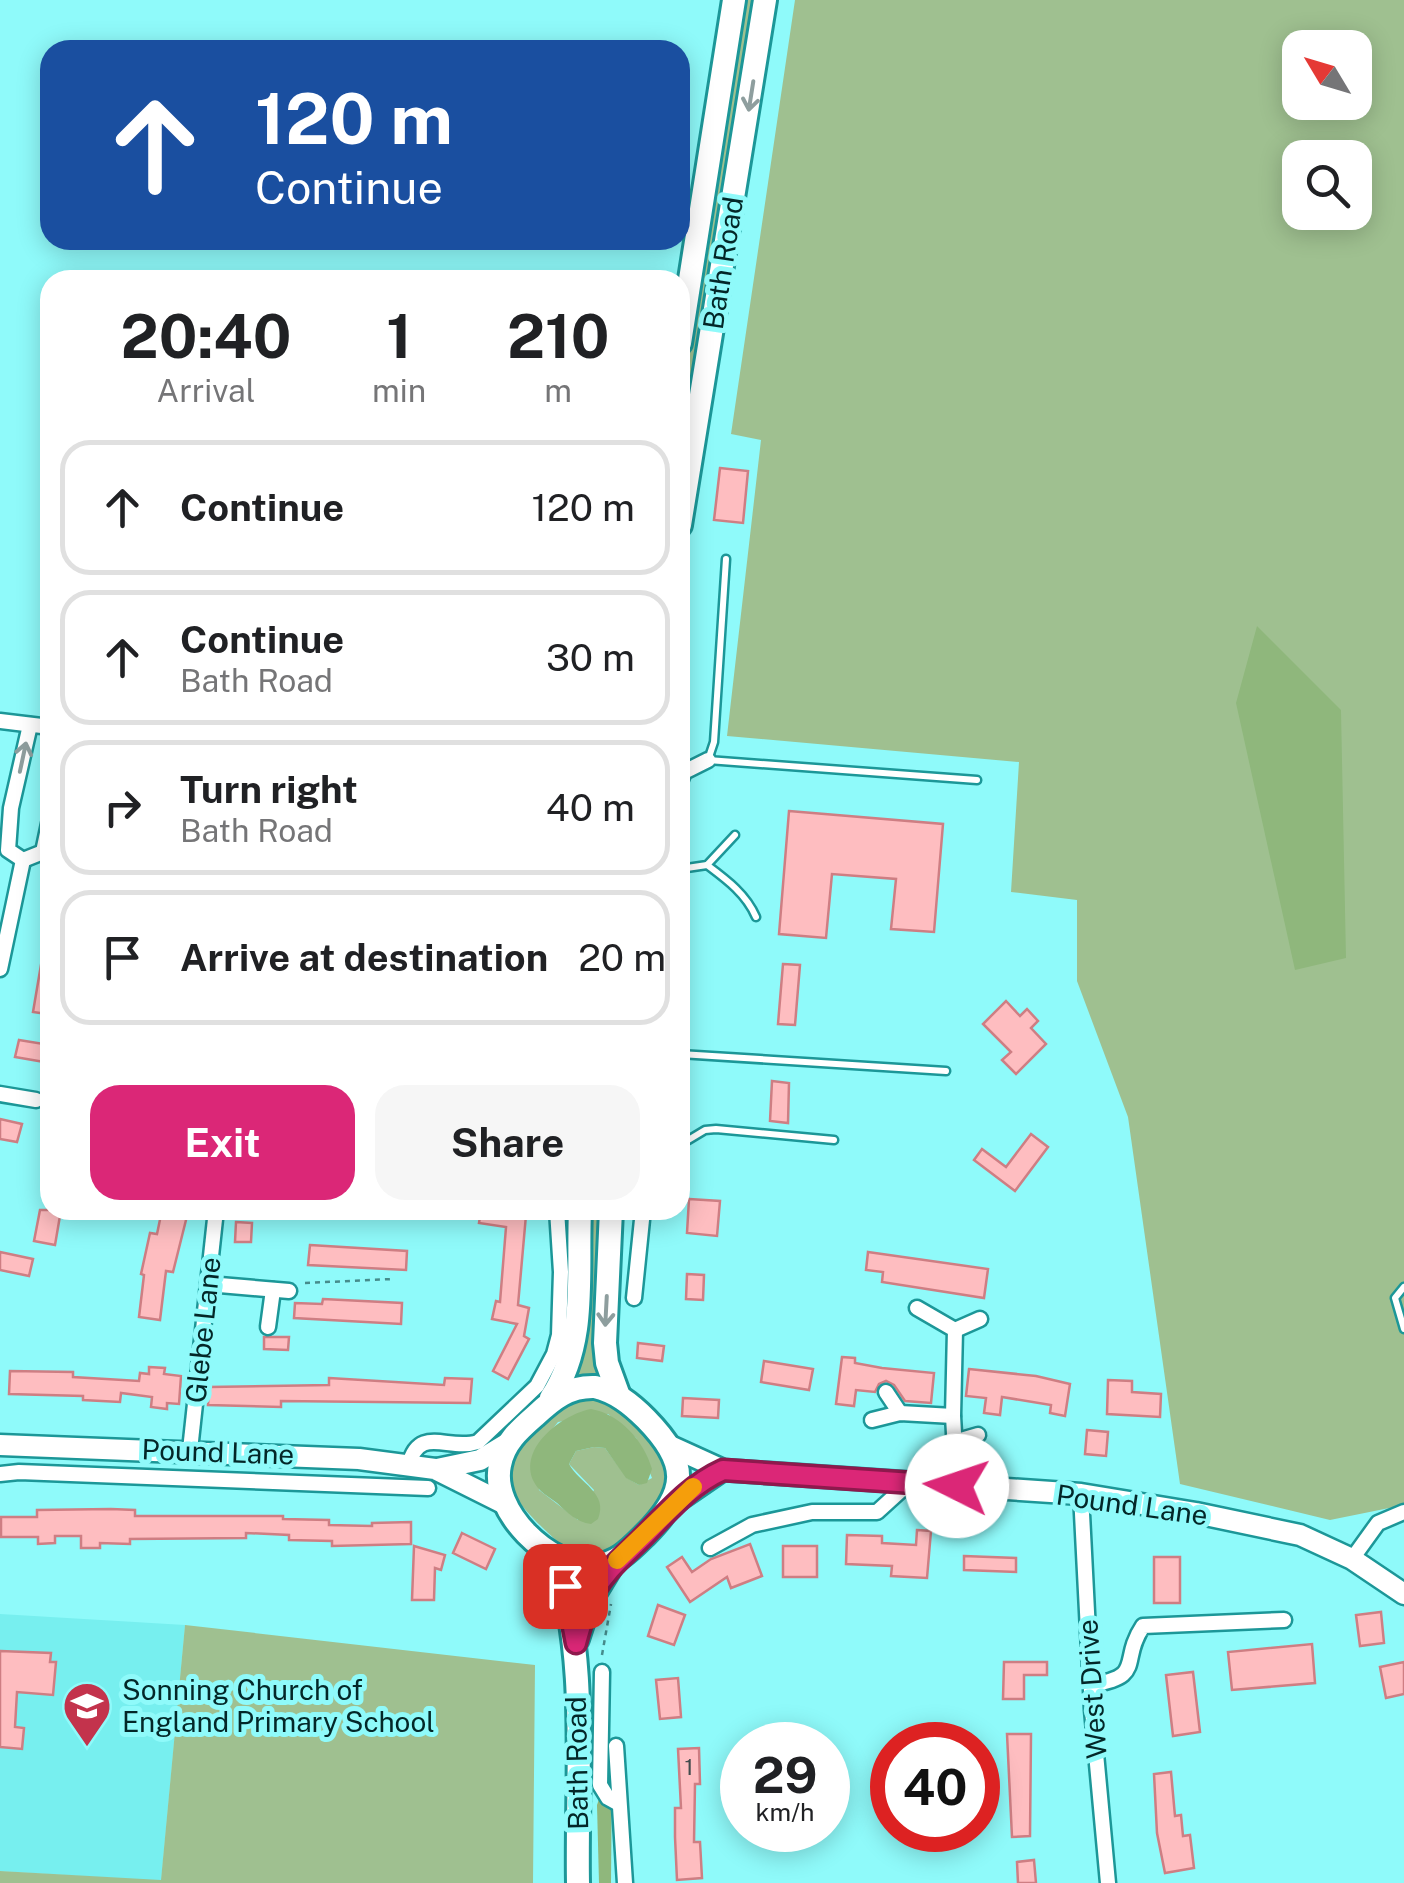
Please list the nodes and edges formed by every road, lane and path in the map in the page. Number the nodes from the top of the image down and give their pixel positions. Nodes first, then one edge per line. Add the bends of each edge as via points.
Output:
1 (734, 0) edge
2 (765, 0) edge
3 (690, 279) edge
4 (690, 463) edge
5 (726, 559) dead end
6 (0, 722) edge
7 (30, 725) junction
8 (40, 726) edge
9 (708, 760) junction
10 (690, 769) edge
11 (977, 780) dead end
12 (735, 835) dead end
13 (40, 854) edge
14 (24, 860) junction
15 (707, 865) junction
16 (690, 867) edge
17 (756, 917) dead end
18 (0, 969) edge
19 (690, 1055) edge
20 (946, 1071) dead end
21 (0, 1094) edge
22 (36, 1100) dead end
23 (690, 1139) edge
24 (834, 1140) dead end
25 (215, 1220) edge
26 (558, 1220) edge
27 (580, 1220) edge
28 (611, 1220) edge
29 (642, 1220) edge
30 (393, 1279) dead end
31 (208, 1284) junction
32 (1404, 1287) edge
33 (281, 1290) junction
34 (634, 1298) dead end
35 (916, 1308) dead end
36 (980, 1319) dead end
37 (268, 1327) dead end
38 (1404, 1329) edge
39 (955, 1330) junction
40 (886, 1392) dead end
41 (619, 1396) junction
42 (546, 1405) junction
43 (900, 1413) junction
44 (952, 1416) junction
45 (872, 1420) dead end
46 (978, 1435) dead end
47 (954, 1442) junction
48 (508, 1443) junction
49 (668, 1444) junction
50 (0, 1445) edge
51 (190, 1450) junction
52 (360, 1459) junction
53 (409, 1465) junction
54 (723, 1470) junction
55 (0, 1474) edge
56 (432, 1479) junction
57 (910, 1482) junction
58 (356, 1486) junction
59 (957, 1486) junction
60 (1081, 1494) junction
61 (505, 1504) junction
62 (672, 1505) junction
63 (1404, 1512) edge
64 (710, 1548) dead end
65 (555, 1556) junction
66 (1352, 1559) junction
67 (614, 1561) junction
68 (1404, 1594) edge
69 (613, 1597) dead end
70 (1284, 1620) dead end
71 (576, 1643) junction
72 (602, 1672) joint
73 (1091, 1685) junction
74 (616, 1746) dead end
75 (617, 1803) junction
76 (578, 1883) edge
77 (625, 1883) edge
78 (1108, 1883) edge

1 - 3 main road, Bath Road
2 -> 4 main road, Bath Road
5 - 9 lane
6 - 7 street
7 - 8 street
14 -> 7 street via 8,850
9 - 10 street
9 - 11 lane
12 - 15 lane
13 - 14 street
14 - 18 street
15 - 16 lane
15 - 17 lane via 730,882
19 - 20 lane
21 - 22 street
23 - 24 lane via 716,1129
25 - 31 street, Glebe Lane
26 - 53 street via 559,1335 548,1368 524,1401 478,1442 425,1441
27 - 42 main road via 576,1336 568,1370
28 -> 41 main road via 605,1344
29 - 34 street
30 - 33 path via 308,1281
31 - 33 street
31 - 51 street, Glebe Lane
32 - 38 lane via 1395,1298
33 - 37 street
35 - 39 street
36 - 39 street
39 - 44 street
40 - 43 street
41 - 42 main road via 585,1387
41 - 49 main road
42 - 48 main road
43 - 44 street
43 - 45 street
44 - 47 street
46 - 47 street
47 - 59 street
48 - 56 street, Pound Lane
48 - 61 main road via 498,1475
49 - 54 street, Pound Lane
49 - 62 main road via 679,1467
50 - 51 street, Pound Lane
51 - 52 street, Pound Lane
52 - 53 street, Pound Lane
52 - 58 street
53 - 56 street, Pound Lane
54 - 57 street, Pound Lane
54 - 62 street
55 - 58 street
56 - 58 street
56 - 61 street, Pound Lane via 470,1484
57 - 59 street, Pound Lane
57 - 64 street via 877,1512 812,1512 752,1525
59 - 60 street, Pound Lane
60 - 66 street, Pound Lane via 1300,1535
60 - 73 street, West Drive
61 - 65 main road
62 - 67 main road
63 - 66 street via 1378,1522
65 - 67 main road via 588,1566
65 - 71 main road, Bath Road
66 - 68 street, Pound Lane
67 - 71 main road, Bath Road via 589,1602
69 - 72 path
70 - 73 street via 1142,1626 1131,1643 1130,1668 1118,1680
71 - 76 main road, Bath Road
72 - 75 street via 600,1785
73 - 78 street, West Drive
74 - 75 street
75 - 77 street

